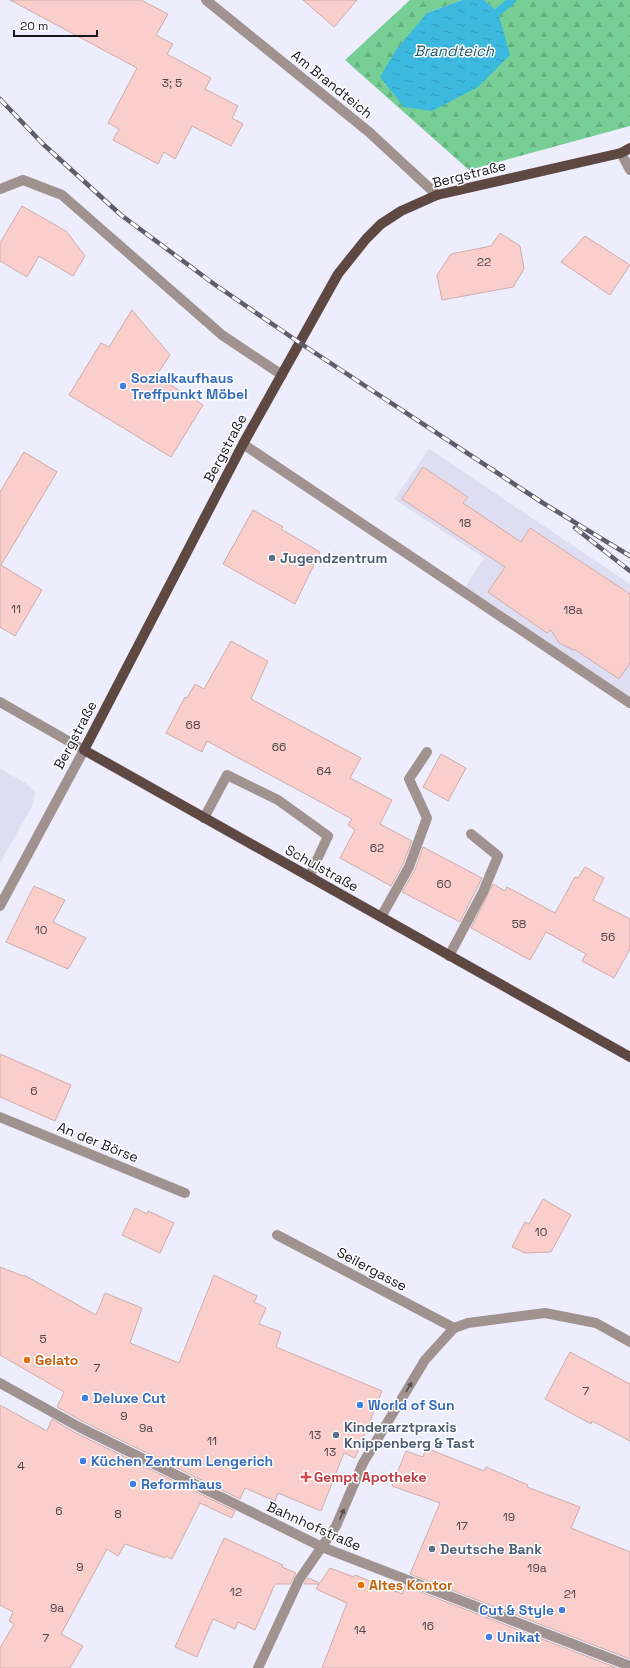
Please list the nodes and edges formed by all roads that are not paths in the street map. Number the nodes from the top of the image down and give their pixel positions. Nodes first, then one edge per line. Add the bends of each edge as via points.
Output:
1 (206, 0) edge
2 (626, 150) edge
3 (630, 170) edge
4 (0, 189) edge
5 (437, 194) junction
6 (282, 375) junction
7 (243, 444) junction
8 (0, 702) edge
9 (630, 702) edge
10 (84, 750) junction
11 (427, 752) dead end
12 (204, 818) junction
13 (471, 834) dead end
14 (309, 877) junction
15 (0, 906) edge
16 (381, 917) junction
17 (449, 956) junction
18 (630, 1057) edge
19 (0, 1117) edge
20 (185, 1192) dead end
21 (276, 1234) dead end
22 (454, 1328) junction
23 (630, 1342) edge
24 (0, 1383) edge
25 (322, 1547) junction
26 (630, 1666) edge
27 (258, 1668) edge

1 - 5 street, Am Brandteich via 368,132
2 - 3 street
2 - 5 main road, Bergstraße
4 - 6 street via 23,180 62,196 222,335
5 - 6 main road, Bergstraße via 394,215 366,239 338,274
6 - 7 main road, Bergstraße
7 - 9 street
7 - 10 main road, Bergstraße
8 - 10 street, Schulstraße
10 - 12 main road, Schulstraße
10 - 15 street, Bergstraße
11 - 16 street via 409,779 427,818 409,867
12 - 14 main road, Schulstraße
12 - 14 street via 227,776 278,800 328,836
13 - 17 street via 498,856 483,892
14 - 16 main road, Schulstraße
16 - 17 main road, Schulstraße
17 - 18 main road, Schulstraße
19 - 20 street, An der Börse
21 - 22 street, Seilergasse
22 - 23 street via 468,1323 545,1313 596,1323
25 -> 22 street via 336,1526 363,1463 421,1366
24 - 25 street, Bahnhofstraße via 79,1427
25 - 26 street, Bahnhofstraße
25 - 27 street via 299,1580

